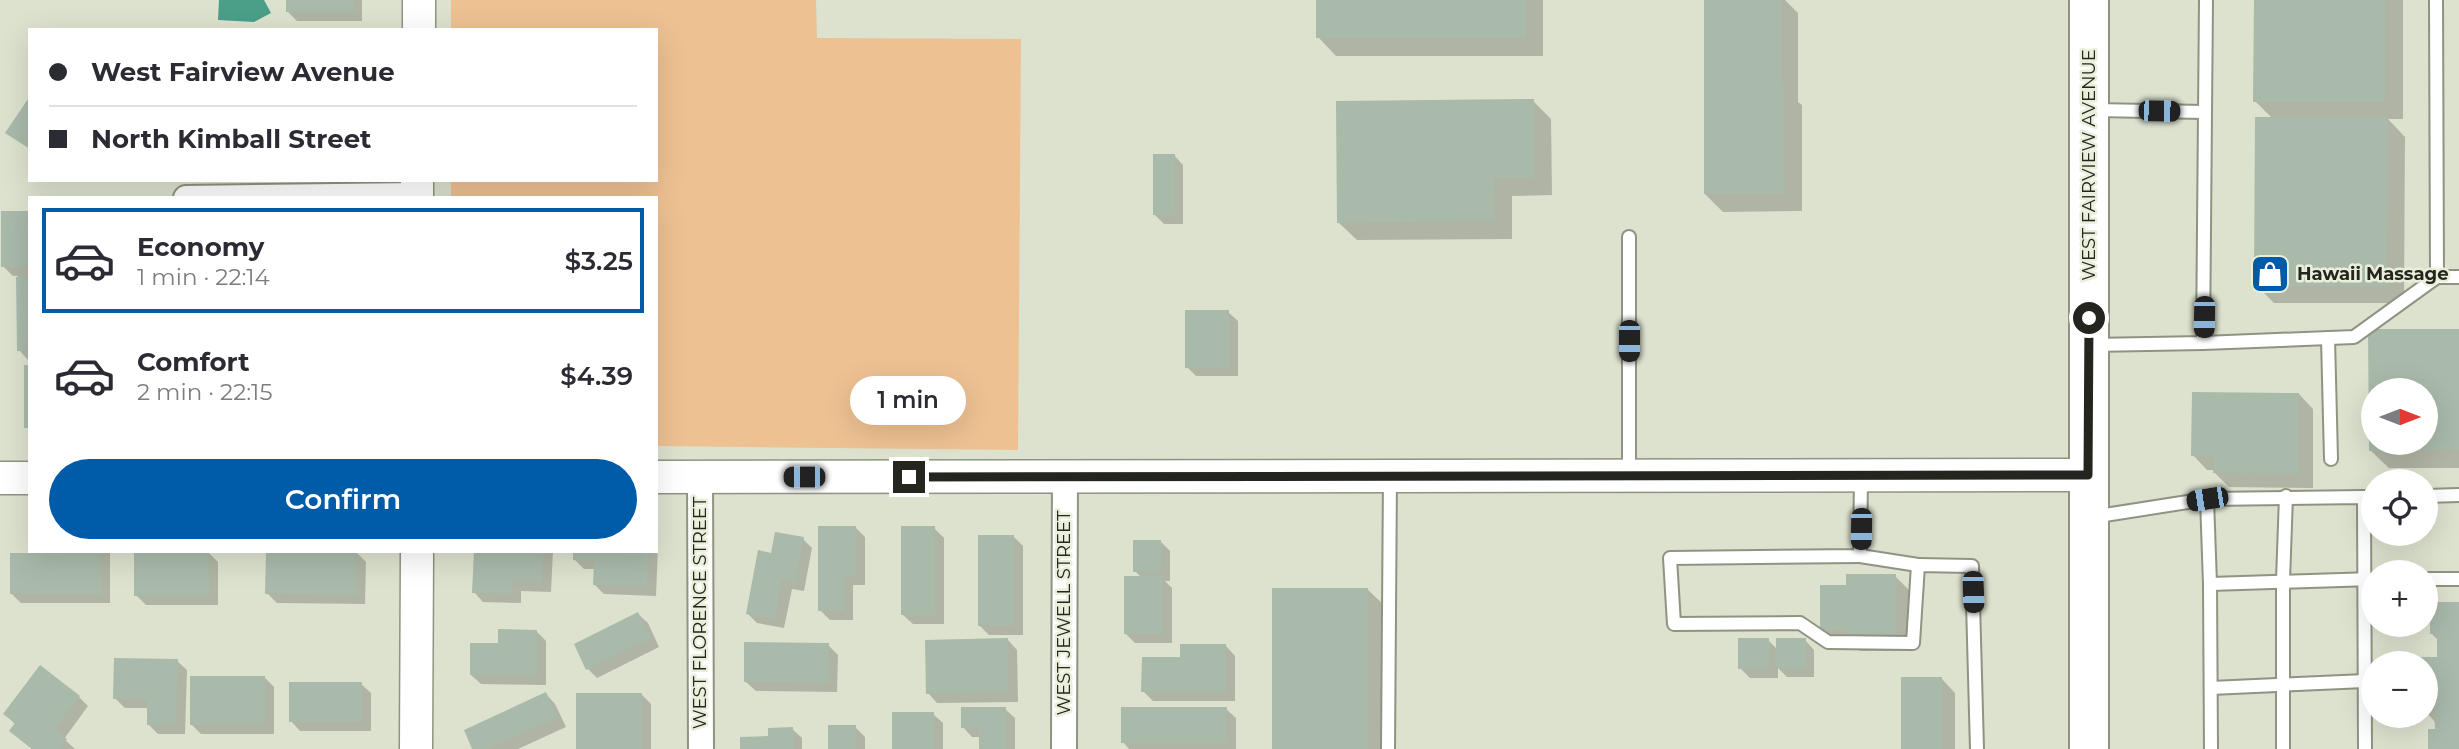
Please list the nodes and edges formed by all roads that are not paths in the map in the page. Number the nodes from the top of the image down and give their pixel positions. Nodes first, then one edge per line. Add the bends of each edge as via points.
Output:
1 (419, 0) edge
2 (2089, 0) edge
3 (2206, 0) edge
4 (2436, 0) edge
5 (419, 28) edge
6 (2089, 110) junction
7 (2205, 112) junction
8 (417, 191) edge
9 (252, 196) edge
10 (1629, 237) dead end
11 (2437, 277) junction
12 (2459, 277) edge
13 (2328, 338) junction
14 (2203, 343) junction
15 (2088, 345) junction
16 (2331, 458) dead end
17 (1629, 475) junction
18 (1861, 475) junction
19 (2088, 475) junction
20 (1065, 476) junction
21 (1391, 476) junction
22 (658, 477) edge
23 (700, 477) junction
24 (0, 478) edge
25 (28, 478) edge
26 (2459, 495) edge
27 (2286, 496) junction
28 (2438, 496) edge
29 (2361, 497) edge
30 (2207, 499) junction
31 (2088, 517) junction
32 (417, 553) edge
33 (1860, 555) junction
34 (1918, 565) junction
35 (2361, 579) edge
36 (2438, 579) edge
37 (2459, 579) edge
38 (2283, 581) junction
39 (2210, 584) junction
40 (2361, 681) edge
41 (2283, 684) junction
42 (2211, 688) junction
43 (2365, 728) edge
44 (416, 749) edge
45 (701, 749) edge
46 (1064, 749) edge
47 (1388, 749) edge
48 (1977, 749) edge
49 (2088, 749) edge
50 (2211, 749) edge
51 (2283, 749) edge
52 (2365, 749) edge

1 - 5 street
2 - 6 main road, WEST FAIRVIEW AVENUE
3 - 7 lane
4 - 11 lane
6 - 7 lane
6 - 15 main road, WEST FAIRVIEW AVENUE
7 - 14 lane
8 - 9 street
10 - 17 lane
11 - 12 lane
11 - 13 lane via 2354,337
13 - 14 lane
13 - 16 lane
14 - 15 lane
15 - 19 main road, WEST FAIRVIEW AVENUE
17 - 18 street
17 - 21 street
18 - 19 street
18 - 33 lane
19 - 31 main road, WEST FAIRVIEW AVENUE
20 - 21 street
20 - 23 street
20 - 46 street, WEST JEWELL STREET
21 - 47 lane
22 - 23 street
23 - 45 street, WEST FLORENCE STREET
24 - 25 street
26 - 28 lane
27 - 29 lane
27 - 30 lane
27 - 38 lane
30 - 31 lane
30 - 39 lane
31 - 49 main road, WEST FAIRVIEW AVENUE
32 - 44 street
33 - 34 lane
33 - 34 lane via 1670,558 1674,624 1800,623 1828,642 1913,643
34 - 48 lane via 1972,566
35 - 38 lane
36 - 37 lane
38 - 39 lane
38 - 41 lane
39 - 42 lane
40 - 41 lane
41 - 42 lane
41 - 51 lane
42 - 50 lane
43 - 52 lane

